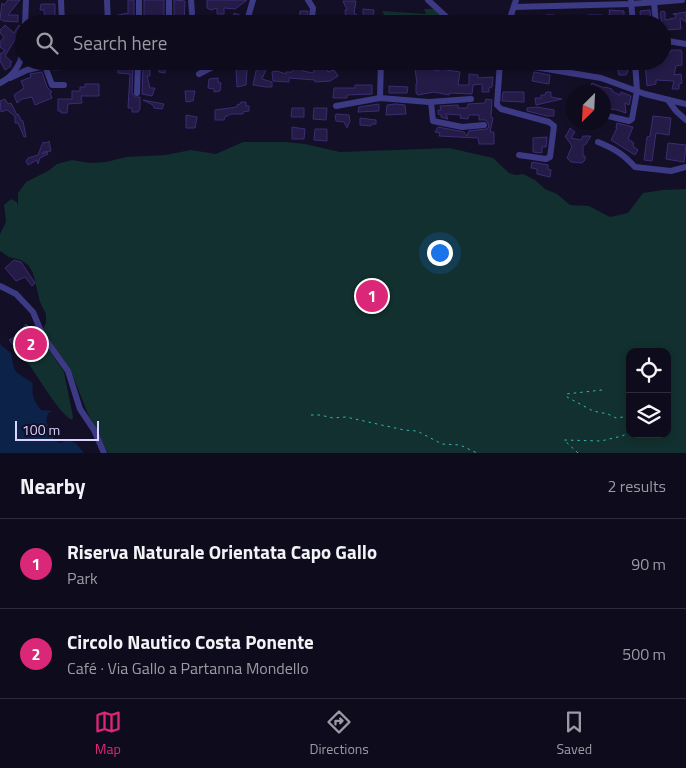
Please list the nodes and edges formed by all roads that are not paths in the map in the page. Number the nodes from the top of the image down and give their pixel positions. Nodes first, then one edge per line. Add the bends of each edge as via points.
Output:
1 (26, 0) edge
2 (61, 0) edge
3 (107, 0) edge
4 (139, 0) edge
5 (169, 0) edge
6 (191, 0) edge
7 (253, 0) edge
8 (308, 0) edge
9 (428, 0) edge
10 (682, 0) edge
11 (631, 2) edge
12 (654, 2) junction
13 (515, 4) edge
14 (192, 13) dead end
15 (25, 15) edge
16 (62, 15) edge
17 (108, 15) edge
18 (139, 15) edge
19 (169, 15) edge
20 (249, 15) edge
21 (312, 15) edge
22 (444, 15) edge
23 (632, 15) edge
24 (655, 15) edge
25 (671, 42) edge
26 (686, 44) edge
27 (16, 70) edge
28 (28, 70) edge
29 (47, 70) edge
30 (138, 70) edge
31 (207, 70) edge
32 (381, 70) edge
33 (499, 70) edge
34 (553, 70) edge
35 (635, 70) edge
36 (199, 74) dead end
37 (10, 78) junction
38 (0, 83) edge
39 (64, 85) dead end
40 (636, 91) junction
41 (137, 93) dead end
42 (380, 98) junction
43 (471, 98) dead end
44 (668, 100) junction
45 (431, 102) junction
46 (686, 104) edge
47 (336, 106) dead end
48 (611, 117) edge
49 (686, 120) edge
50 (484, 125) dead end
51 (598, 142) dead end
52 (519, 155) dead end
53 (686, 167) edge
54 (0, 286) edge
55 (104, 453) edge

1 - 15 street
2 - 16 street
3 - 17 street
4 - 18 street
5 - 19 street
6 - 14 street
7 - 20 street
8 - 21 street
9 - 22 street
10 - 12 street
11 - 12 street
11 - 13 street
11 - 23 street
12 - 24 street
25 - 26 street
27 - 37 street
28 - 37 street
29 - 39 street via 52,84
30 - 41 street
31 - 36 street
32 - 42 street
33 - 52 street via 497,105 554,126 550,157
34 - 40 street via 587,75
35 - 40 street
37 - 38 street
40 - 44 street
40 - 48 street via 632,119
42 - 45 street
42 - 47 street
43 - 45 street
44 - 46 street
44 - 49 street
45 - 50 street via 433,121 462,127
51 - 53 street via 625,156 635,167 671,171
54 - 55 street via 16,294 33,312 43,336 68,371 80,409

